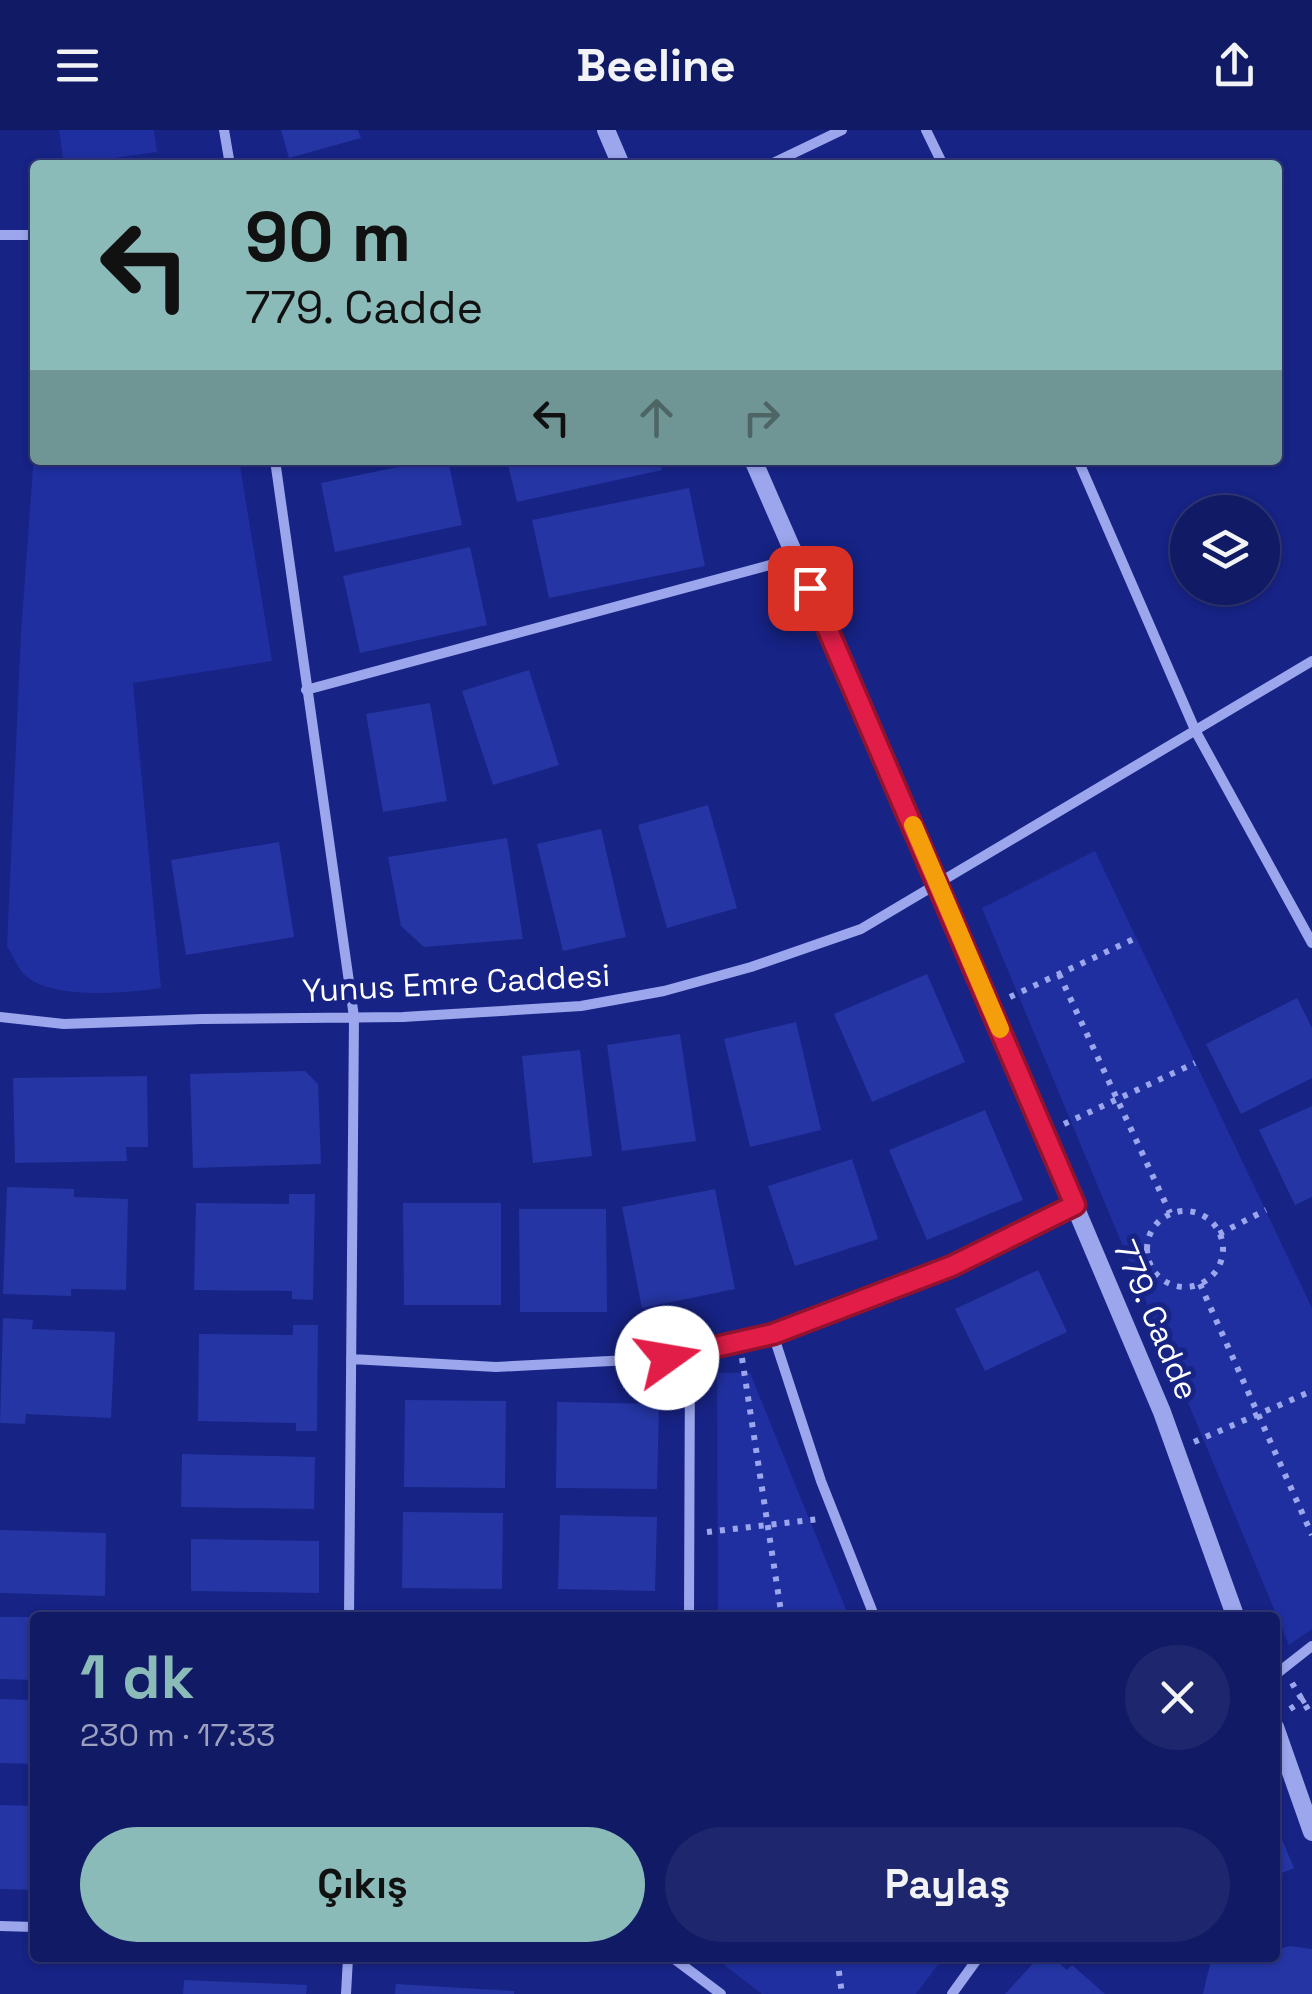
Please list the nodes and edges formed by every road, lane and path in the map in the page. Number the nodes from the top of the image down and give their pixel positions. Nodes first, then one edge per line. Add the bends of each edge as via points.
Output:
1 (224, 130) edge
2 (606, 130) edge
3 (842, 130) edge
4 (926, 130) edge
5 (229, 160) edge
6 (619, 160) edge
7 (779, 160) edge
8 (941, 160) edge
9 (0, 235) edge
10 (30, 235) edge
11 (276, 465) edge
12 (754, 465) edge
13 (1080, 465) edge
14 (796, 558) junction
15 (1312, 661) edge
16 (306, 690) junction
17 (1196, 732) junction
18 (939, 885) junction
19 (1136, 938) dead end
20 (1312, 944) edge
21 (1059, 974) junction
22 (990, 1006) junction
23 (0, 1017) edge
24 (354, 1017) junction
25 (1195, 1062) dead end
26 (1117, 1099) junction
27 (1044, 1133) junction
28 (1075, 1205) junction
29 (1266, 1210) dead end
30 (1170, 1214) junction
31 (1219, 1234) junction
32 (1200, 1284) junction
33 (773, 1334) junction
34 (740, 1342) junction
35 (690, 1353) junction
36 (350, 1359) junction
37 (1312, 1391) edge
38 (1258, 1414) junction
39 (1176, 1449) junction
40 (835, 1516) junction
41 (767, 1526) junction
42 (690, 1534) junction
43 (1312, 1535) edge
44 (349, 1612) edge
45 (690, 1612) edge
46 (781, 1612) edge
47 (873, 1612) edge
48 (1234, 1612) edge
49 (1312, 1646) edge
50 (1280, 1671) edge
51 (1280, 1673) edge
52 (1312, 1716) edge
53 (1280, 1740) edge
54 (1312, 1832) edge
55 (0, 1926) edge
56 (30, 1928) edge
57 (348, 1962) edge
58 (678, 1962) edge
59 (838, 1962) edge
60 (975, 1962) edge
61 (346, 1994) edge
62 (721, 1994) edge
63 (842, 1994) edge
64 (952, 1994) edge

1 - 5 street
2 - 6 street
3 - 7 street
4 - 8 street
9 - 10 street
11 - 16 street
12 - 14 street, 779. Cadde
13 - 17 street
14 - 16 street
14 - 18 street, 779. Cadde
15 - 17 street, Yunus Emre Caddesi
16 - 24 street
17 - 18 street, Yunus Emre Caddesi
17 - 20 street
18 - 22 street, 779. Cadde
18 - 24 street, Yunus Emre Caddesi via 862,929 664,992 581,1006
19 - 21 path
21 - 22 path
21 - 26 path
22 - 27 street, 779. Cadde
23 - 24 street, Yunus Emre Caddesi via 64,1024
24 - 36 street
25 - 26 path
26 - 27 path
26 - 30 path
27 - 28 street, 779. Cadde
28 - 33 street via 952,1266
28 - 39 street, 779. Cadde
29 - 31 path
30 - 31 path via 1196,1213
30 - 32 path via 1148,1240 1150,1264 1176,1286
31 - 32 path via 1219,1266
32 - 38 path
33 - 34 street
33 - 40 street
34 - 35 street
34 - 41 path
35 - 36 street via 496,1367
35 - 42 street
36 - 44 street
37 - 38 path
38 - 39 path
38 - 43 path
39 - 48 street, 779. Cadde
40 - 41 path
40 - 47 street
41 - 42 path
41 - 46 path
42 - 45 street
49 - 50 street
51 - 52 path
53 - 54 street
55 - 56 street
57 - 61 street
58 - 62 street
59 - 63 path
60 - 64 street

